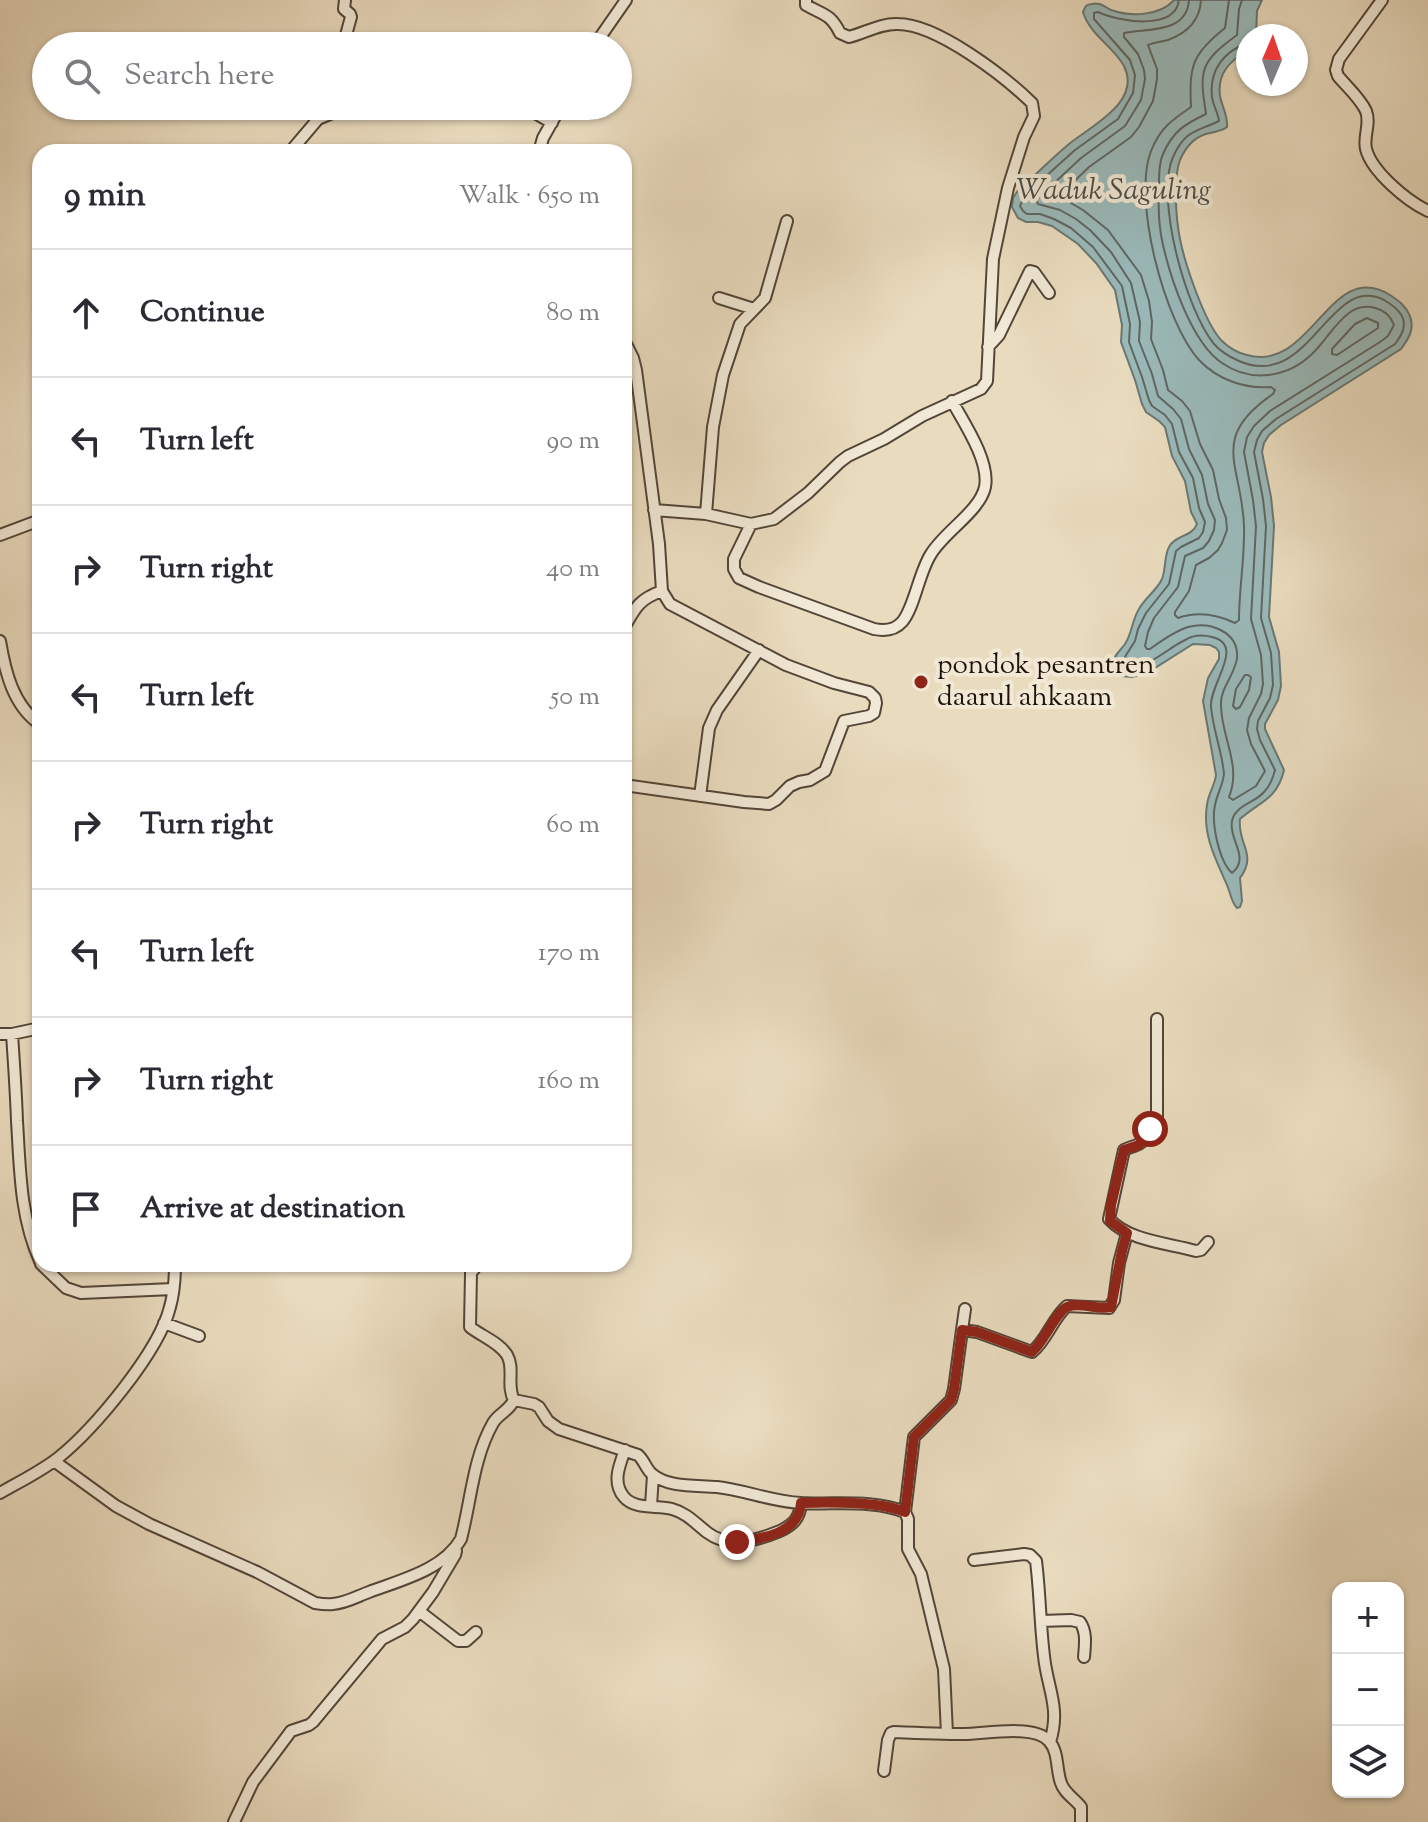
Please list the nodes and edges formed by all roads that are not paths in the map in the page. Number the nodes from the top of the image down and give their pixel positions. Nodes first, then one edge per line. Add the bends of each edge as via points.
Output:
1 (345, 0) edge
2 (626, 0) edge
3 (806, 0) edge
4 (1382, 0) edge
5 (347, 32) edge
6 (604, 32) edge
7 (317, 120) edge
8 (547, 120) edge
9 (554, 120) edge
10 (552, 123) junction
11 (297, 144) edge
12 (541, 144) edge
13 (1428, 211) edge
14 (787, 221) dead end
15 (1049, 293) dead end
16 (719, 298) dead end
17 (754, 309) junction
18 (988, 347) junction
19 (632, 356) edge
20 (952, 401) junction
21 (654, 510) junction
22 (706, 514) junction
23 (32, 523) edge
24 (751, 524) junction
25 (0, 535) edge
26 (662, 591) junction
27 (632, 614) edge
28 (0, 645) edge
29 (759, 650) junction
30 (32, 718) edge
31 (632, 786) edge
32 (700, 796) junction
33 (1157, 1019) dead end
34 (32, 1029) edge
35 (6, 1034) edge
36 (1127, 1233) junction
37 (1208, 1242) dead end
38 (32, 1243) edge
39 (50, 1272) edge
40 (174, 1272) edge
41 (472, 1272) edge
42 (173, 1289) junction
43 (965, 1309) dead end
44 (164, 1323) junction
45 (962, 1330) junction
46 (199, 1336) dead end
47 (514, 1400) junction
48 (625, 1450) junction
49 (54, 1461) junction
50 (653, 1475) junction
51 (0, 1493) edge
52 (801, 1503) junction
53 (651, 1506) junction
54 (905, 1512) junction
55 (456, 1549) junction
56 (974, 1560) dead end
57 (419, 1611) junction
58 (1041, 1621) junction
59 (476, 1632) dead end
60 (1084, 1657) dead end
61 (947, 1734) junction
62 (1050, 1742) junction
63 (884, 1771) dead end
64 (234, 1822) edge
65 (1081, 1822) edge

1 - 5 street via 351,17
2 - 6 street
3 - 18 street via 849,37 892,24 936,33 1032,103 1034,116 996,236
4 - 13 street via 1336,70 1366,112 1366,151 1372,162 1406,199
7 - 11 street
8 - 10 street
9 - 10 street
10 - 12 street
14 - 17 street via 765,298
15 - 18 street via 1029,272
16 - 17 street
17 - 22 street via 740,324 723,375
18 - 20 street via 985,385
19 - 21 street
20 - 24 street via 848,456 774,519
20 - 24 street via 977,447 985,487 980,500 931,553 899,626 874,629 739,578 734,559
21 - 22 street
21 - 26 street
22 - 24 street
23 - 25 street
26 - 27 street via 646,596
26 - 29 street via 670,604
28 - 30 street via 14,692
29 - 32 street via 709,728
29 - 32 street via 806,674 869,692 875,698 874,713 844,721 823,773 796,783 773,802
31 - 32 street
33 - 36 street via 1157,1123 1139,1145 1124,1150 1110,1216
34 - 35 street
35 - 38 street
36 - 37 street via 1197,1251
36 - 45 street via 1109,1308 1067,1306 1032,1352
39 - 42 street via 66,1288 81,1293
40 - 42 street
41 - 47 street via 470,1327 507,1355
42 - 44 street
43 - 45 street
44 - 46 street
44 - 49 street via 126,1384
45 - 54 street via 951,1400 914,1437
47 - 48 street via 539,1407 559,1429
47 - 55 street via 489,1432
48 - 50 street via 641,1457
48 - 53 street via 617,1472 622,1495 637,1505
49 - 51 street
49 - 55 street via 149,1524 324,1605 420,1573
50 - 52 street
50 - 53 street
52 - 53 street via 789,1527 737,1542 716,1538 672,1509
52 - 54 street via 859,1504
54 - 61 street via 908,1549 921,1574 944,1669
55 - 57 street
56 - 58 street via 1024,1554 1034,1558
57 - 59 street via 458,1641
57 - 64 street via 405,1627 382,1639 313,1722 291,1731 253,1782
58 - 60 street via 1080,1622
58 - 62 street via 1054,1706
61 - 62 street via 1031,1732
61 - 63 street via 891,1733
62 - 65 street via 1061,1785 1081,1807

